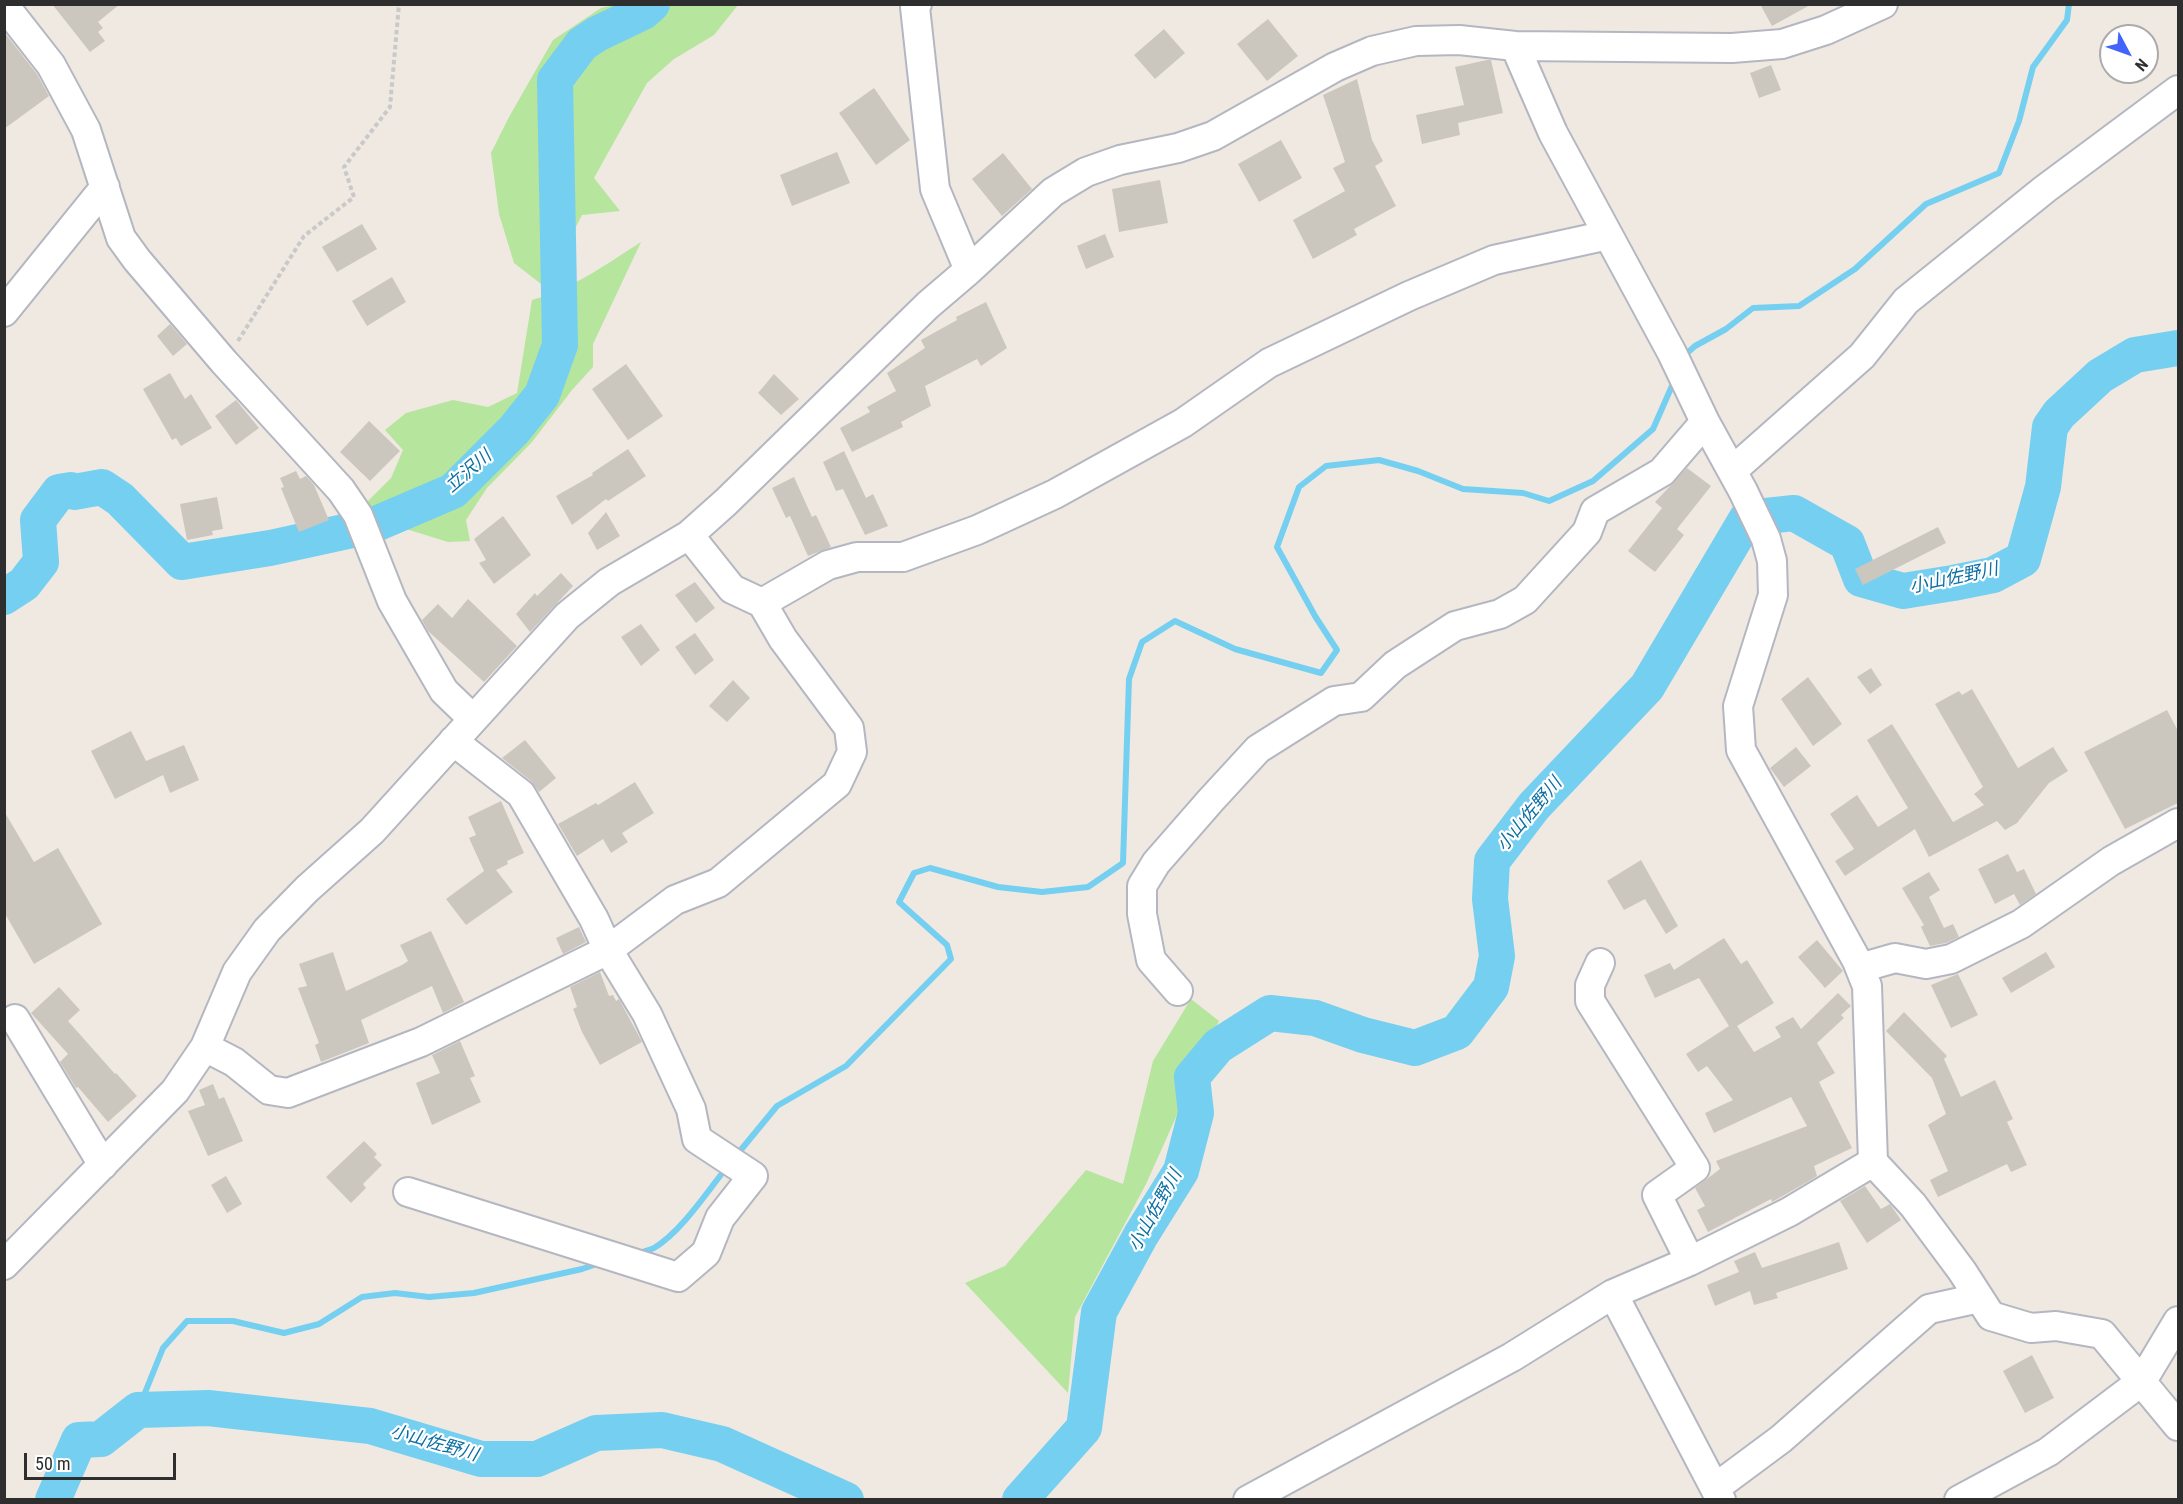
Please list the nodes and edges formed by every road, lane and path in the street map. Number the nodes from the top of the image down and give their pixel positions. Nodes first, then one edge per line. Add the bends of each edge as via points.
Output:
1 (399, 4) edge
2 (917, 4) edge
3 (1882, 4) edge
4 (4, 5) edge
5 (1515, 46) junction
6 (2178, 90) edge
7 (105, 187) junction
8 (1608, 235) junction
9 (969, 270) junction
10 (4, 312) edge
11 (224, 362) junction
12 (1705, 422) junction
13 (1738, 481) junction
14 (689, 535) junction
15 (762, 603) junction
16 (473, 719) junction
17 (453, 741) junction
18 (2178, 823) edge
19 (608, 950) junction
20 (1600, 963) dead end
21 (1860, 968) junction
22 (1178, 991) dead end
23 (15, 1019) dead end
24 (205, 1047) junction
25 (1873, 1162) junction
26 (103, 1165) junction
27 (408, 1191) dead end
28 (9, 1251) edge
29 (1690, 1261) junction
30 (1613, 1294) junction
31 (1979, 1298) junction
32 (2178, 1321) edge
33 (2142, 1381) junction
34 (2178, 1426) edge
35 (1718, 1494) edge
36 (1248, 1500) edge
37 (1959, 1500) edge

1 - 11 path via 390,107 344,167 354,197 304,236
2 - 9 street via 935,189
3 - 5 street via 1826,30 1782,44 1732,48
4 - 7 street via 51,65 86,130
5 - 8 street via 1553,133
5 - 9 street via 1416,40 1372,51 1335,67 1213,136 1086,172 1053,192
6 - 13 street via 2045,189 1906,301 1862,356
7 - 10 street
7 - 11 street via 122,238
8 - 12 street
8 - 15 street via 1494,260 1408,296 1269,363 1183,423 1055,494 976,530 903,557 857,557 828,564
9 - 14 street
11 - 16 street via 341,490 358,515 392,601 444,691
12 - 13 street
12 - 22 street via 1662,472 1595,511 1587,532 1525,600 1500,614 1455,626 1395,665 1361,697 1334,701 1258,749 1156,863 1142,886 1142,914 1151,960
13 - 21 street via 1766,539 1772,561 1773,595 1738,706 1741,750
14 - 15 street via 732,589
14 - 16 street via 609,582 567,616
15 - 19 street via 783,639 849,728 852,752 837,784 718,884 675,900
16 - 17 street
17 - 19 street via 520,794 594,919
17 - 24 street via 372,831 267,930 237,972
18 - 21 street via 2111,861 2021,924 1951,959 1926,963 1895,957
19 - 24 street via 422,1042 288,1093 269,1090 234,1062
19 - 27 street via 647,1014 691,1109 697,1138 753,1176 720,1218 706,1253 678,1277
20 - 29 street via 1590,985 1590,1001 1695,1168 1657,1195
21 - 25 street via 1867,986
23 - 26 street
24 - 26 street via 175,1091
25 - 29 street via 1789,1212
25 - 31 street via 1913,1205
26 - 28 street
29 - 30 street
30 - 35 street
30 - 36 street via 1512,1357
31 - 33 street via 1991,1316 2031,1328 2056,1326 2102,1334
31 - 35 street via 1929,1309
32 - 33 street
33 - 34 street
33 - 37 street via 2048,1452

